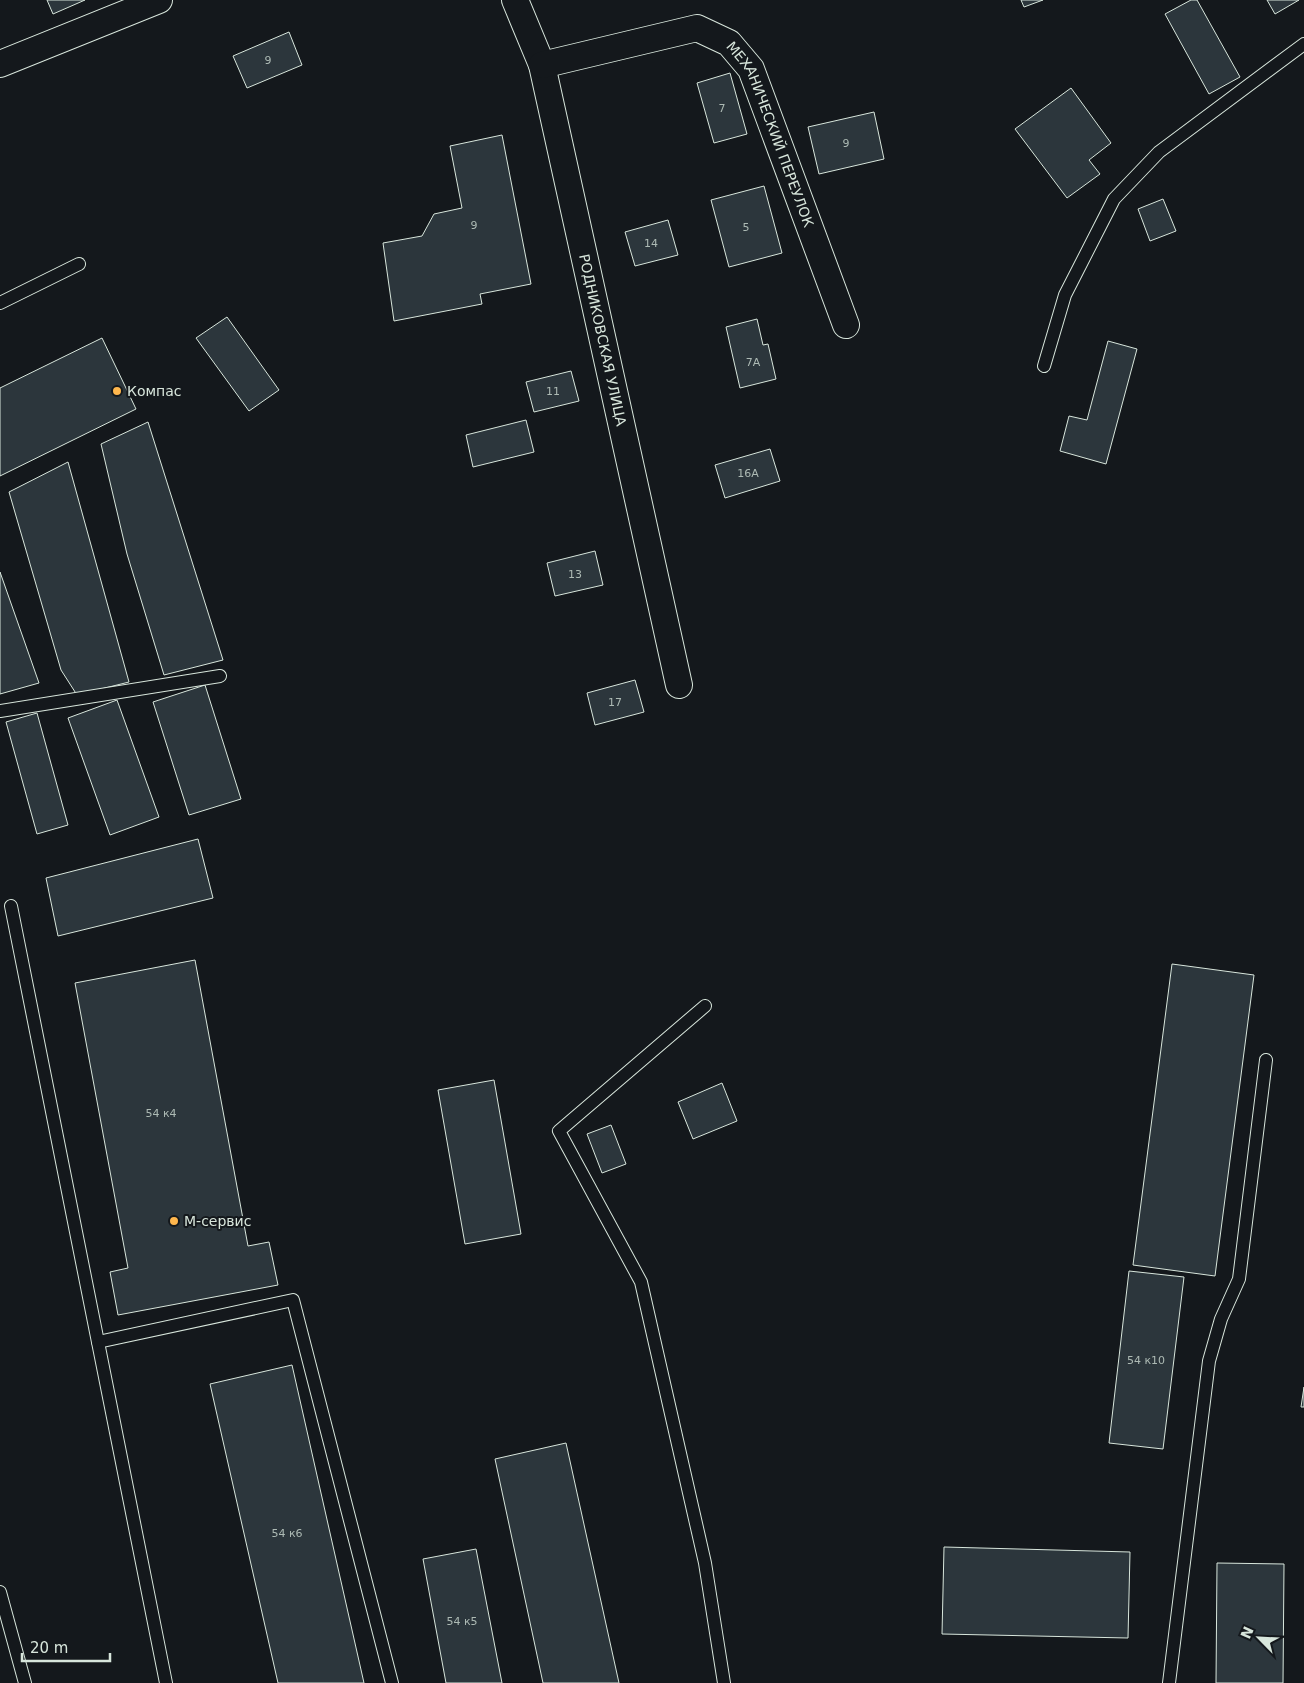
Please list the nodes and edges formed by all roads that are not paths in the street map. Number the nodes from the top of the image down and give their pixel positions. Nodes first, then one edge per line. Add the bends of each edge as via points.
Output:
1 (159, 0) edge
2 (515, 0) edge
3 (1304, 44) edge
4 (0, 64) edge
5 (542, 64) junction
6 (79, 264) dead end
7 (0, 303) edge
8 (846, 325) dead end
9 (1044, 366) dead end
10 (220, 676) dead end
11 (679, 685) dead end
12 (0, 711) edge
13 (10, 906) dead end
14 (705, 1006) dead end
15 (1266, 1060) dead end
16 (98, 1342) junction
17 (0, 1592) edge
18 (25, 1683) edge
19 (166, 1683) edge
20 (392, 1683) edge
21 (724, 1683) edge
22 (1169, 1683) edge

1 - 4 street
2 - 5 street, РОДНИКОВСКАЯ УЛИЦА
3 - 9 lane via 1159,152 1114,199 1066,295
5 - 8 street, МЕХАНИЧЕСКИЙ ПЕРЕУЛОК via 697,28 729,43 751,69
5 - 11 street, РОДНИКОВСКАЯ УЛИЦА
6 - 7 lane
10 - 12 lane
13 - 16 lane
14 - 21 lane via 559,1131 641,1282 706,1563
15 - 22 lane via 1239,1279 1221,1319 1209,1361
16 - 19 lane
16 - 20 lane via 293,1300
17 - 18 lane

